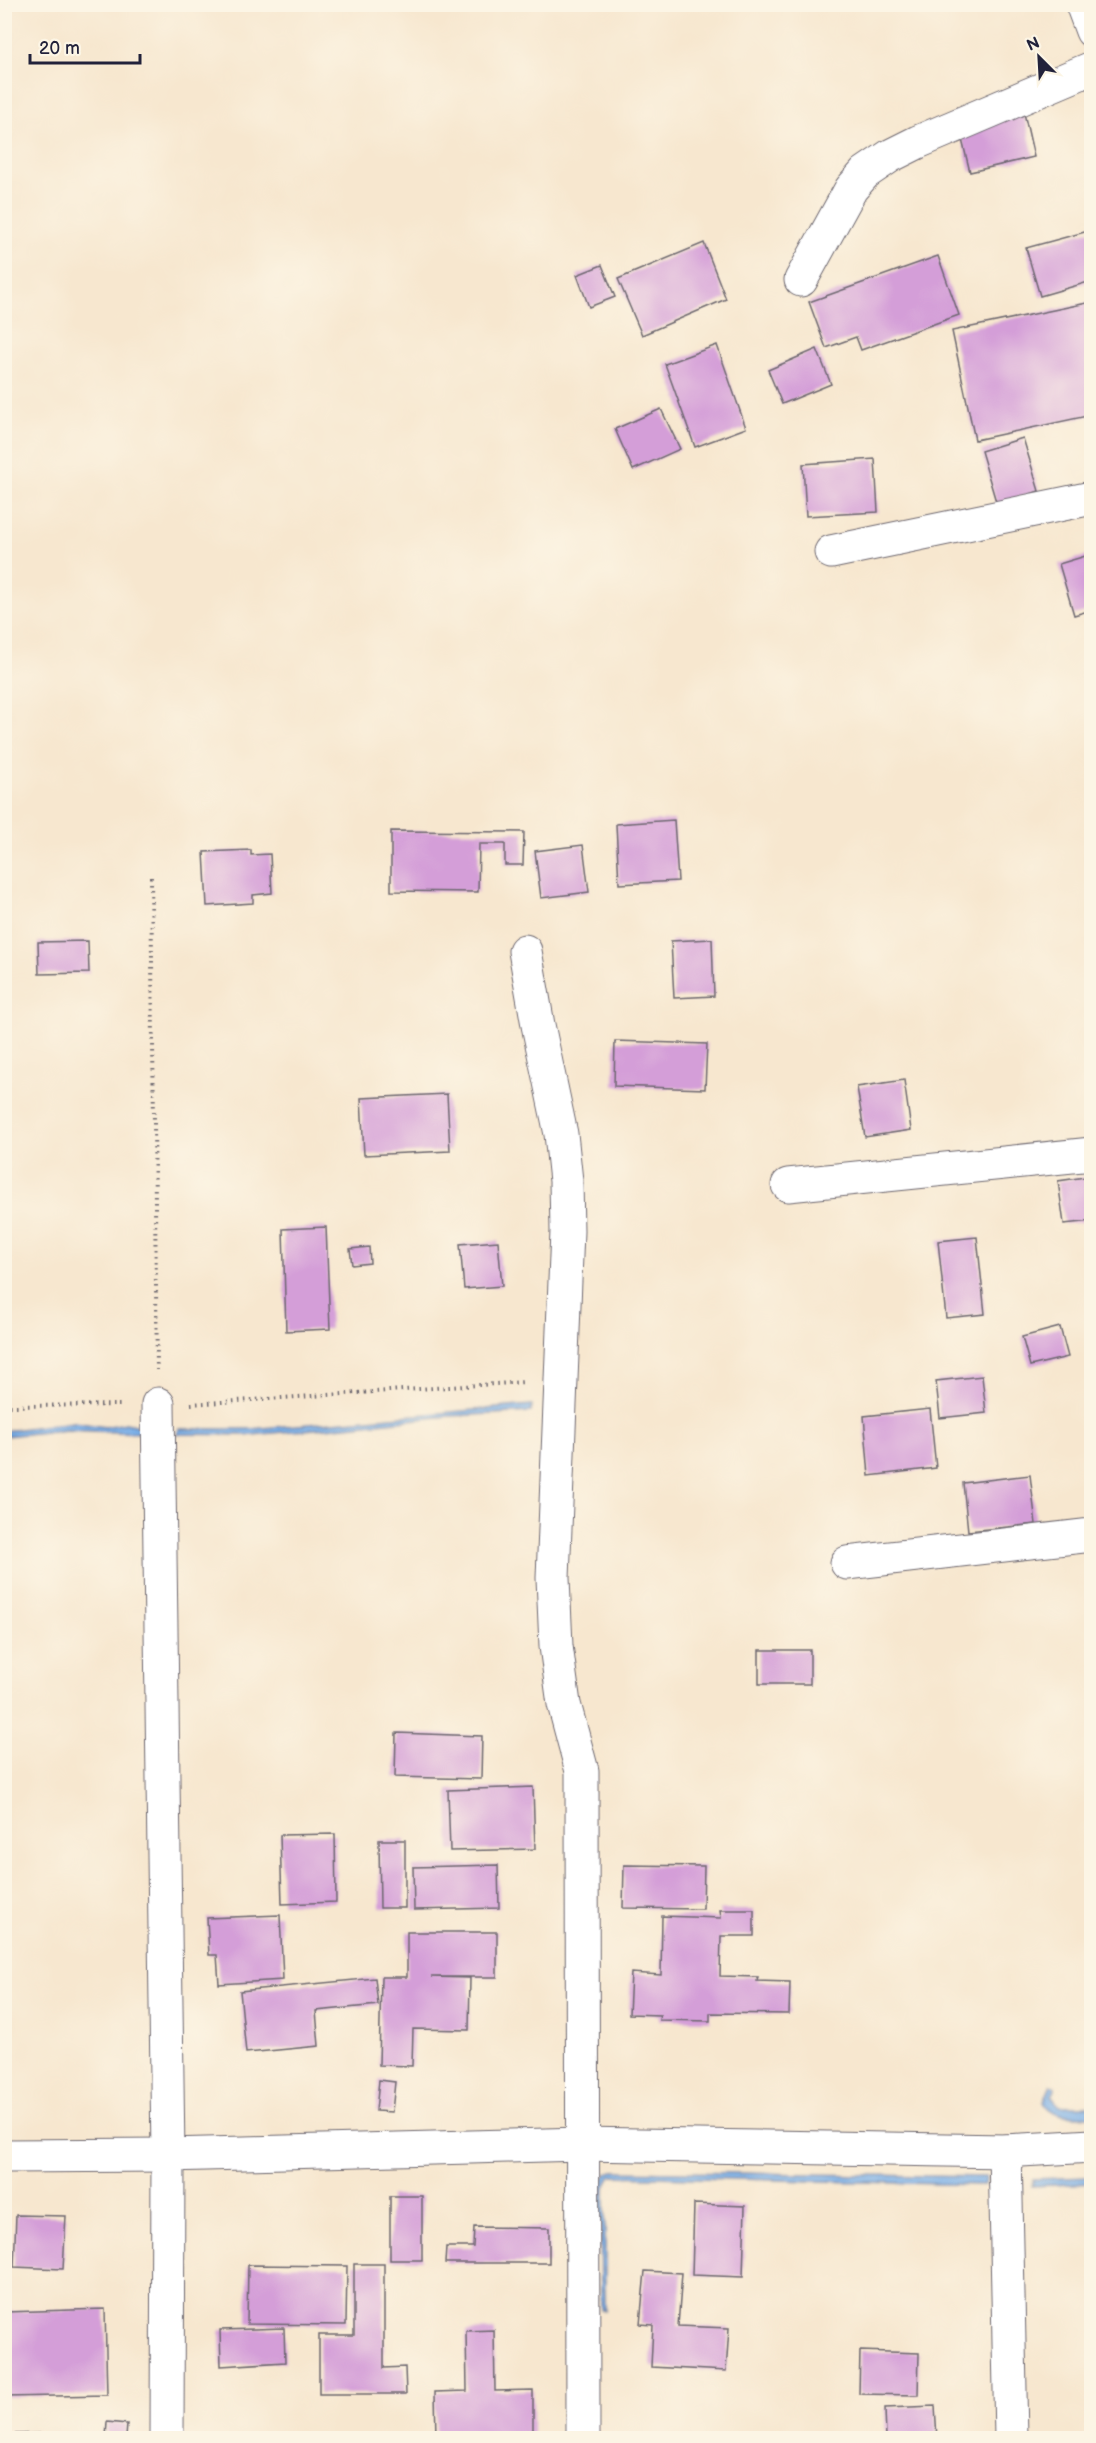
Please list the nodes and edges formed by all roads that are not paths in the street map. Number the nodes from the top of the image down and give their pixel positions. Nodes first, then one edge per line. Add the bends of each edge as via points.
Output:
1 (1092, 68) edge
2 (801, 280) dead end
3 (1092, 498) edge
4 (831, 552) dead end
5 (525, 951) dead end
6 (1092, 1154) edge
7 (788, 1185) dead end
8 (158, 1404) road end
9 (1092, 1535) edge
10 (847, 1563) dead end
11 (581, 2144) junction
12 (1092, 2146) edge
13 (1005, 2151) junction
14 (168, 2155) junction
15 (4, 2156) edge
16 (167, 2439) edge
17 (583, 2439) edge
18 (1011, 2439) edge

1 - 2 street via 918,142 865,173 851,189
3 - 4 street
5 - 11 street via 561,1134 566,1181 553,1578 564,1704 582,1771
6 - 7 street
8 - 14 street
9 - 10 street
11 - 13 street
11 - 14 street
11 - 17 street
12 - 13 street
13 - 18 street
14 - 15 street
14 - 16 street

